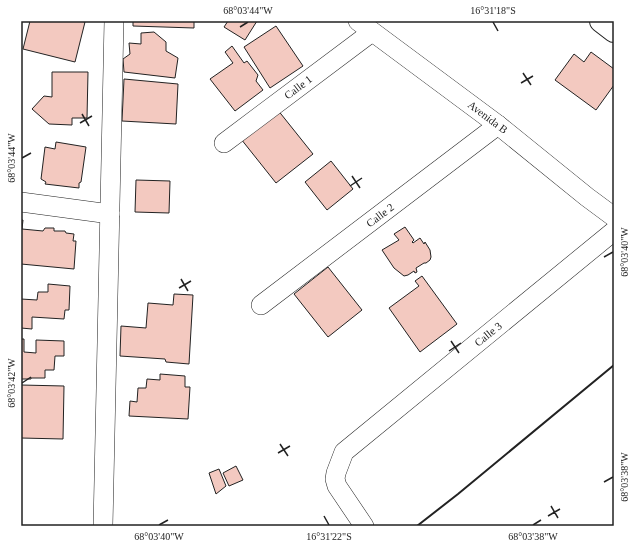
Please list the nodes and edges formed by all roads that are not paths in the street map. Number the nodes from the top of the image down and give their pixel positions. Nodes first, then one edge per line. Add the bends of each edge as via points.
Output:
1 (114, 21) edge
2 (601, 21) edge
3 (365, 26) edge
4 (614, 30) edge
5 (498, 125) junction
6 (224, 143) dead end
7 (21, 202) edge
8 (110, 214) junction
9 (614, 217) edge
10 (614, 231) edge
11 (261, 305) dead end
12 (103, 526) edge
13 (364, 526) edge

1 - 8 street
2 - 4 street
3 - 5 street, Avenida B
3 - 6 street, Calle 1
5 - 9 street, Avenida B
5 - 11 street, Calle 2
7 - 8 street
8 - 12 street
10 - 13 street, Calle 3 via 344,452 335,479

